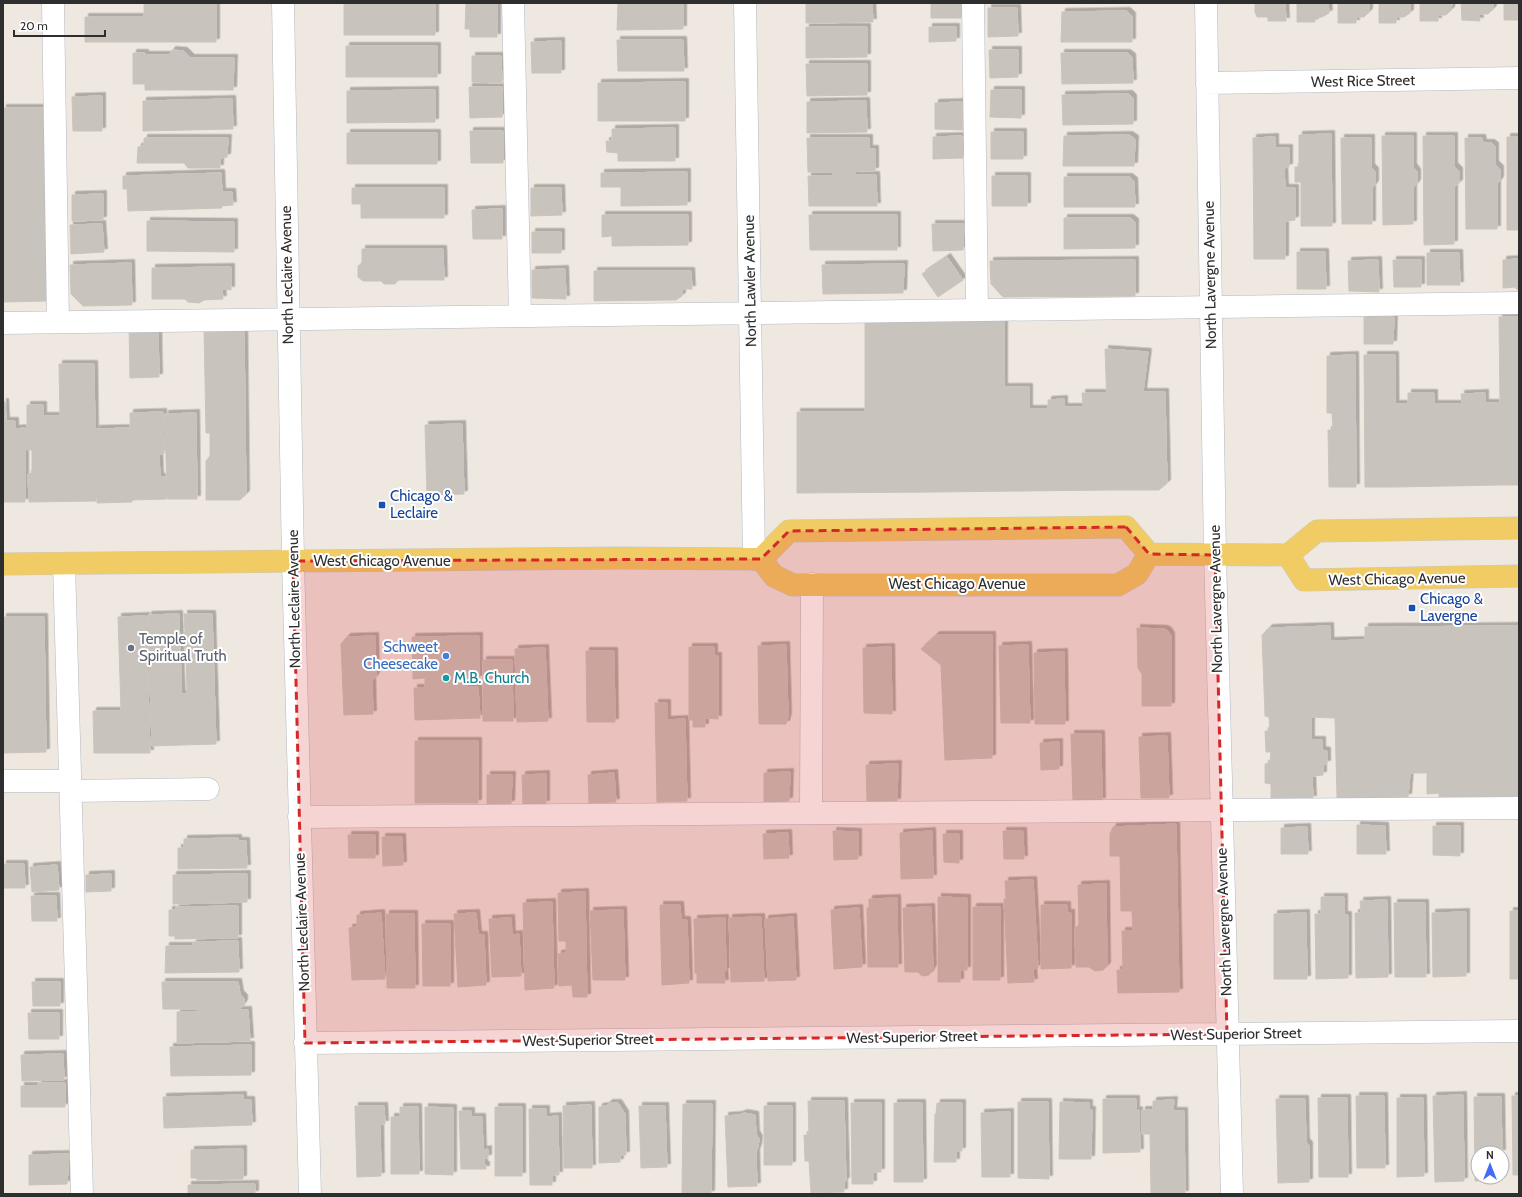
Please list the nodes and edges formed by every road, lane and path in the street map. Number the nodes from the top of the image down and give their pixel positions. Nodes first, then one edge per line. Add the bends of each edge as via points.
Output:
1 (53, 3) edge
2 (283, 3) edge
3 (513, 3) edge
4 (745, 3) edge
5 (973, 3) edge
6 (1206, 3) edge
7 (1519, 78) edge
8 (1208, 83) junction
9 (1519, 303) edge
10 (1211, 307) junction
11 (977, 310) junction
12 (750, 313) junction
13 (520, 316) junction
14 (288, 319) junction
15 (58, 322) junction
16 (3, 323) edge
17 (1519, 528) edge
18 (1149, 554) junction
19 (1215, 555) junction
20 (1288, 555) junction
21 (757, 559) junction
22 (293, 561) junction
23 (3, 564) edge
24 (64, 564) junction
25 (1519, 576) edge
26 (812, 584) junction
27 (3, 781) edge
28 (71, 786) junction
29 (208, 789) dead end
30 (1519, 808) edge
31 (1221, 810) junction
32 (811, 813) junction
33 (299, 818) junction
34 (1519, 1030) edge
35 (1227, 1034) junction
36 (305, 1043) junction
37 (82, 1194) edge
38 (310, 1194) edge
39 (1232, 1194) edge

1 - 15 street
2 - 14 street, North Leclaire Avenue
3 - 13 street
4 - 12 street, North Lawler Avenue
5 - 11 street
6 - 8 street, North Lavergne Avenue
7 - 8 street, West Rice Street
8 - 10 street, North Lavergne Avenue
9 - 10 street
10 - 11 street
10 - 19 street, North Lavergne Avenue
11 - 12 street
12 - 13 street
12 - 21 street, North Lawler Avenue
13 - 14 street
14 - 15 street
14 - 22 street, North Leclaire Avenue
15 - 16 street
17 - 20 main road via 1317,531
18 - 19 main road
18 - 21 main road via 1126,527 789,531
18 - 26 main road, West Chicago Avenue via 1137,574 1118,585
19 - 20 main road
19 - 31 street, North Lavergne Avenue
20 - 25 main road, West Chicago Avenue via 1304,580
21 - 22 main road, West Chicago Avenue
21 - 26 main road, West Chicago Avenue via 774,576 793,584
22 - 24 main road, West Chicago Avenue
22 - 33 street, North Leclaire Avenue
23 - 24 main road, West Chicago Avenue
24 - 28 street
26 - 32 street
27 - 28 street
28 - 29 street
28 - 37 street
30 - 31 street
31 - 32 street
31 - 35 street, North Lavergne Avenue
32 - 33 street
33 - 36 street, North Leclaire Avenue
34 - 35 street, West Superior Street
35 - 36 street, West Superior Street
35 - 39 street, North Lavergne Avenue
36 - 38 street, North Leclaire Avenue

